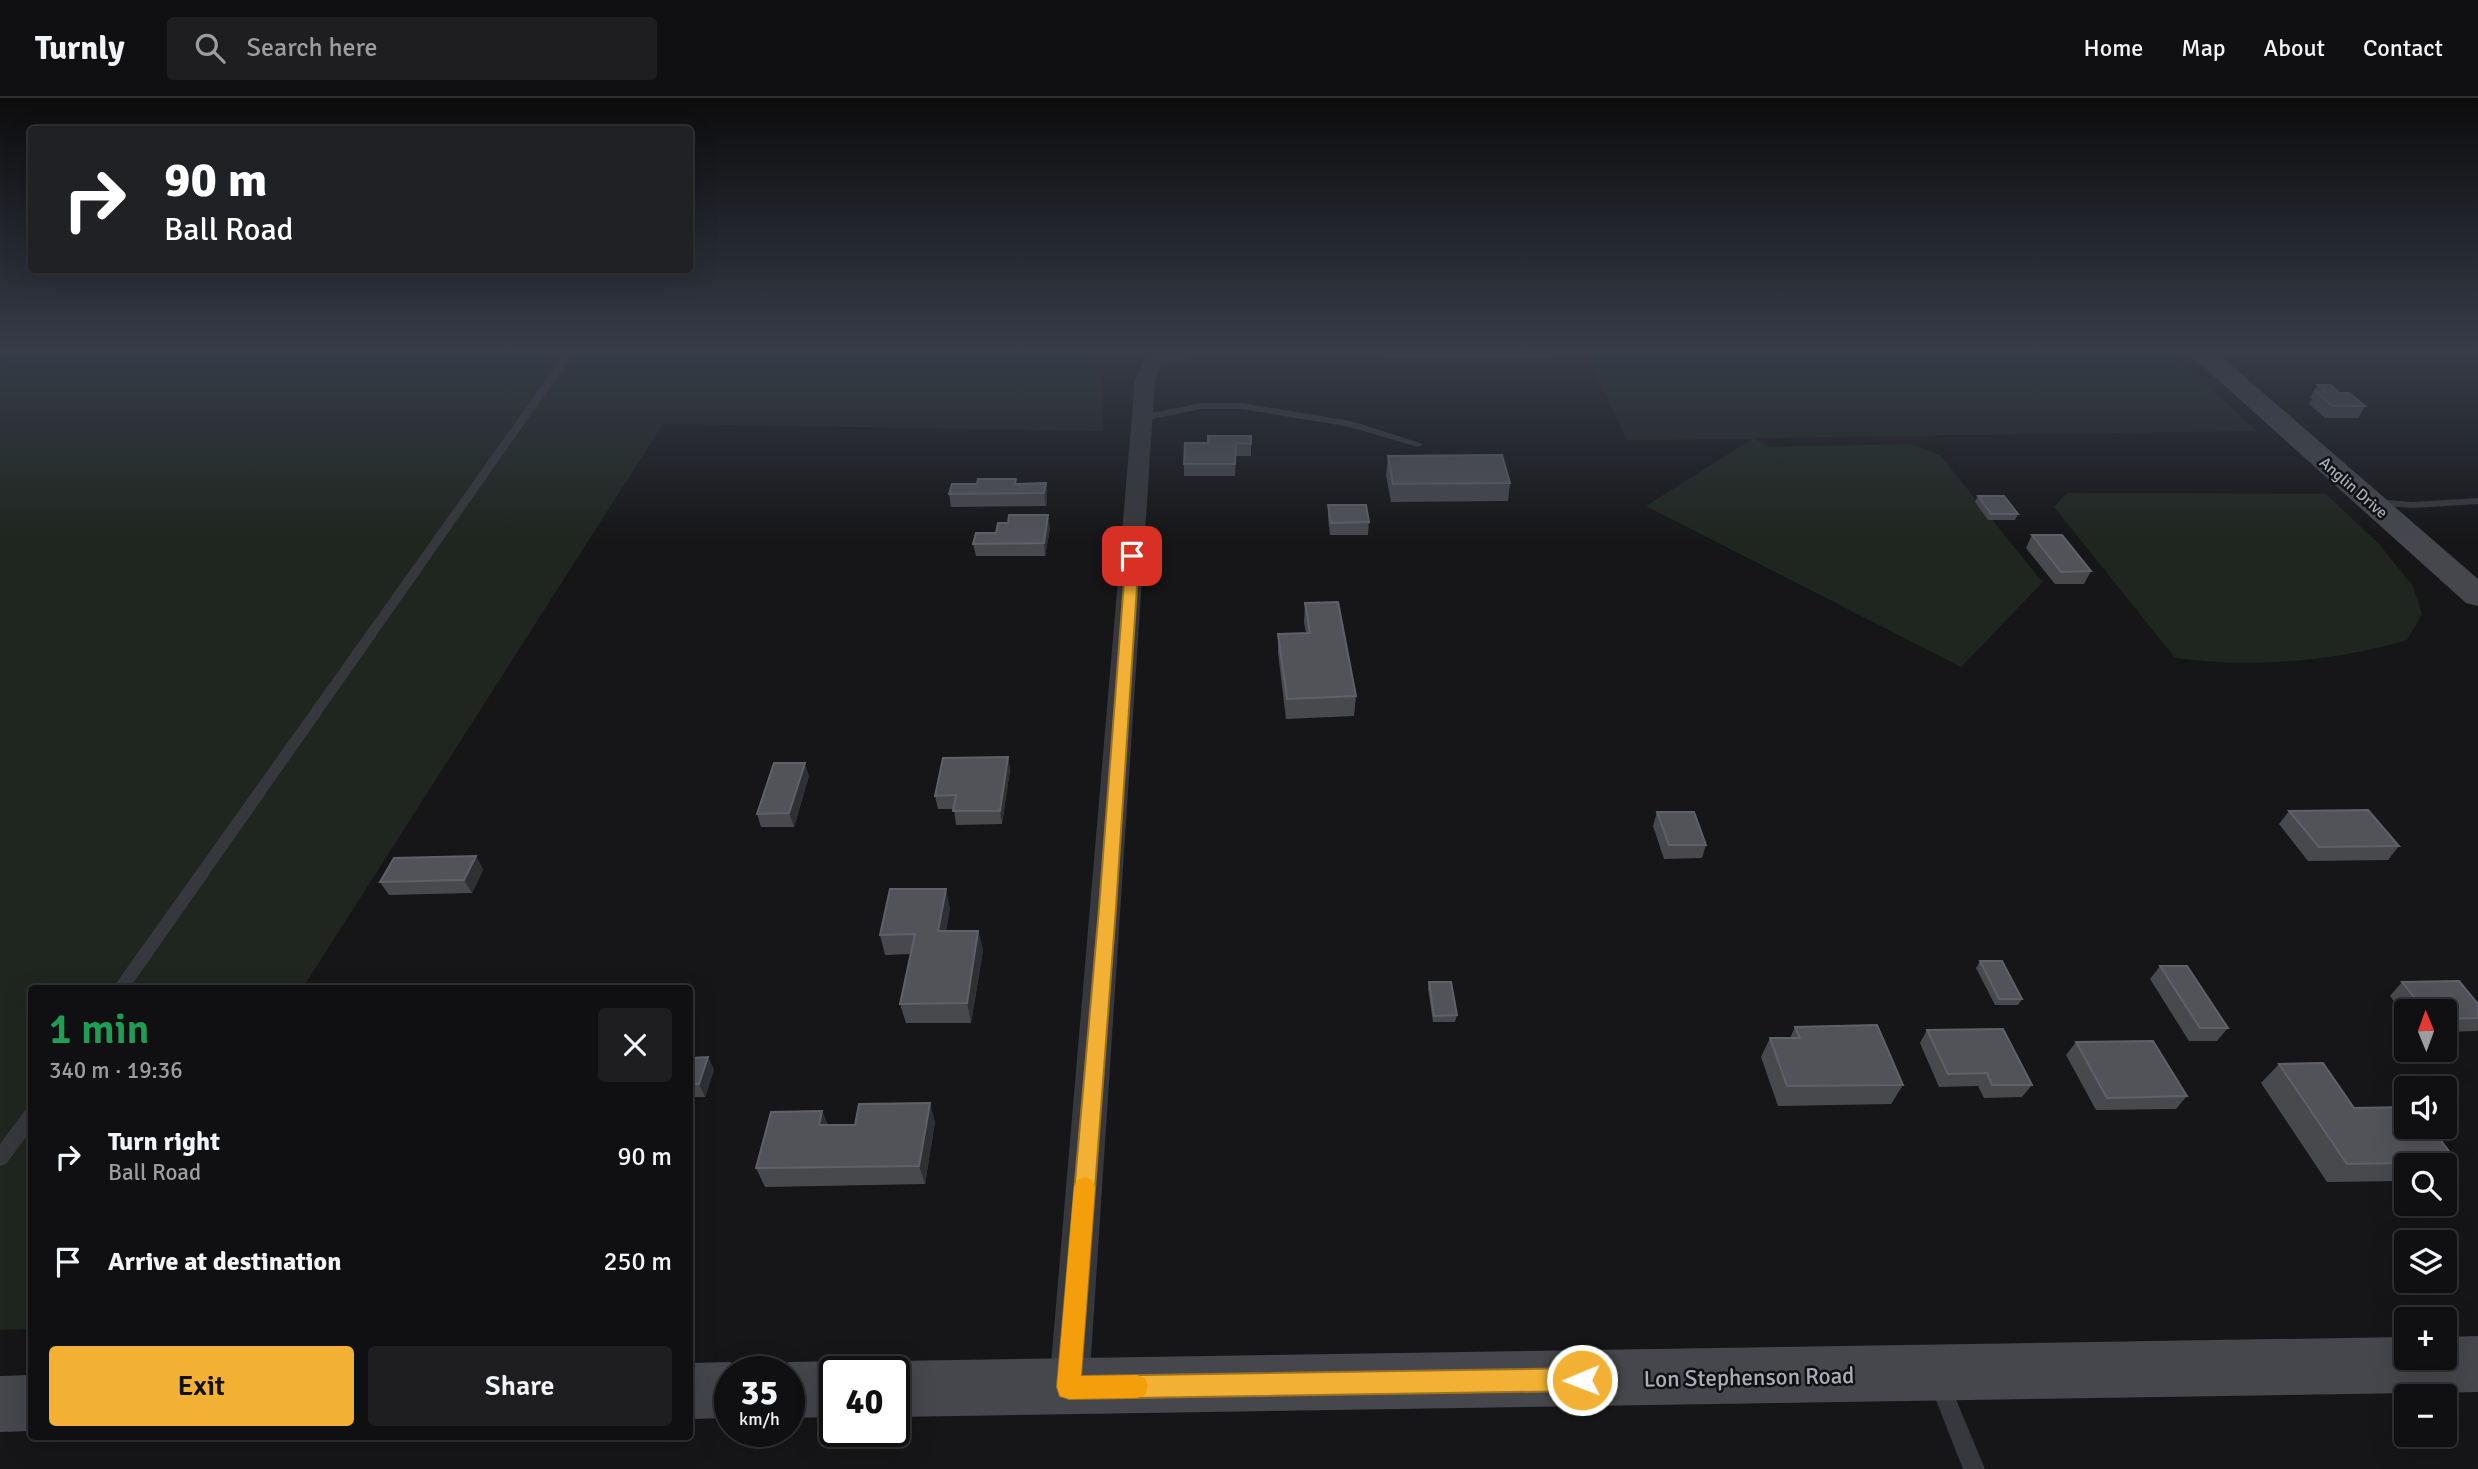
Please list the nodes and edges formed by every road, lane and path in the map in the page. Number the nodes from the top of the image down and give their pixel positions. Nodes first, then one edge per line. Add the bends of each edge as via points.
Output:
1 (527, 414) edge
2 (1142, 414) edge
3 (1161, 414) edge
4 (1287, 414) edge
5 (2271, 414) edge
6 (1142, 418) junction
7 (1418, 444) dead end
8 (2478, 501) edge
9 (2371, 502) junction
10 (2478, 596) edge
11 (123, 985) edge
12 (28, 1120) edge
13 (0, 1158) edge
14 (2478, 1364) edge
15 (1935, 1374) junction
16 (1069, 1387) junction
17 (910, 1389) edge
18 (714, 1390) edge
19 (693, 1391) edge
20 (28, 1403) edge
21 (0, 1404) edge
22 (1974, 1469) edge

1 - 11 lane
2 - 6 street
3 - 6 lane
4 - 7 lane via 1351,425
5 - 9 street, Anglin Drive
6 - 16 street
8 - 9 lane
9 - 10 street, Anglin Drive
12 - 13 lane
14 - 15 street, Lon Stephenson Road
15 - 16 street, Lon Stephenson Road
15 - 22 lane
16 - 17 street, Lon Stephenson Road
18 - 19 street
20 - 21 street

